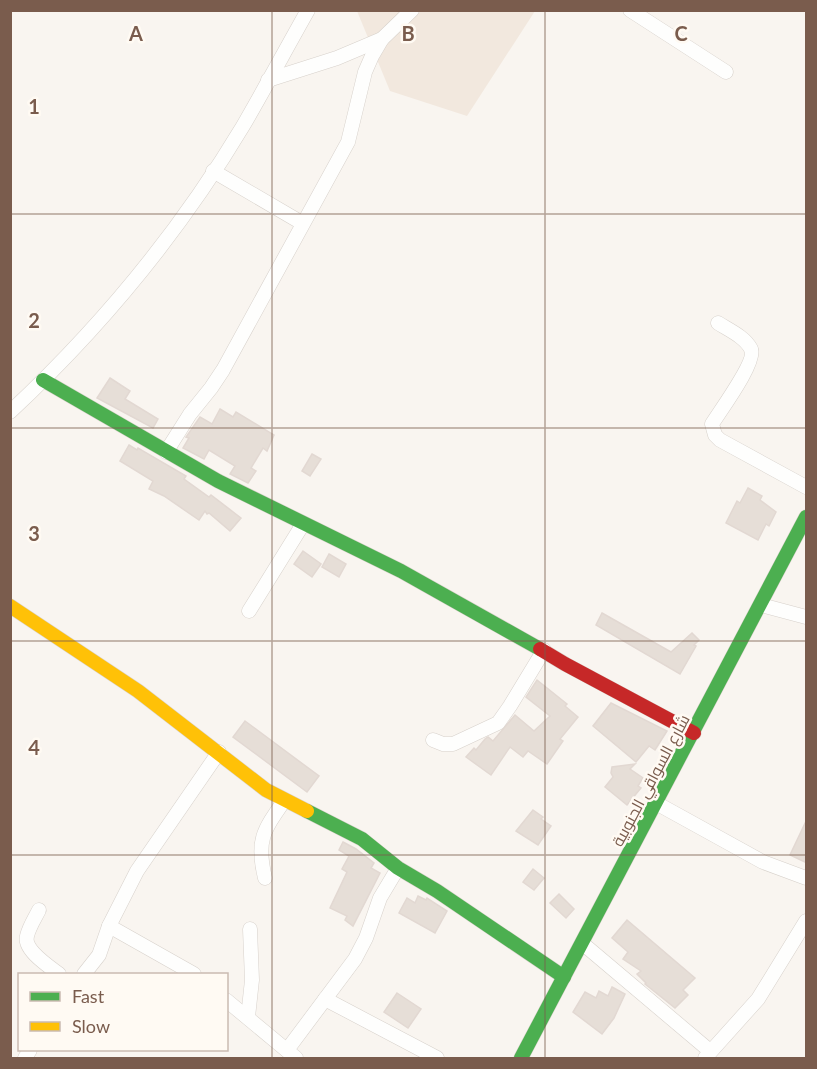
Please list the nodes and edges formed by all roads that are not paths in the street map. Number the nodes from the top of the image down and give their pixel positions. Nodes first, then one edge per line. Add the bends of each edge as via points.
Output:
1 (308, 10) edge
2 (412, 10) edge
3 (630, 10) edge
4 (382, 39) junction
5 (726, 72) dead end
6 (268, 80) junction
7 (213, 171) junction
8 (302, 224) junction
9 (718, 323) dead end
10 (42, 380) junction
11 (10, 412) edge
12 (166, 452) junction
13 (807, 488) edge
14 (807, 517) edge
15 (303, 524) junction
16 (761, 605) junction
17 (10, 606) edge
18 (249, 610) dead end
19 (807, 618) edge
20 (544, 650) junction
21 (694, 733) junction
22 (433, 740) dead end
23 (219, 752) junction
24 (284, 801) junction
25 (656, 803) junction
26 (398, 868) junction
27 (265, 878) dead end
28 (807, 878) edge
29 (39, 910) dead end
30 (807, 921) edge
31 (109, 926) junction
32 (250, 929) dead end
33 (582, 943) junction
34 (57, 973) edge
35 (86, 973) edge
36 (191, 973) edge
37 (564, 977) junction
38 (325, 999) junction
39 (228, 1002) edge
40 (248, 1017) junction
41 (291, 1054) edge
42 (708, 1055) edge
43 (437, 1059) edge
44 (521, 1059) edge

1 - 6 street
2 - 4 street
3 - 5 street
4 - 6 street
4 - 8 street via 365,72 348,142
6 - 7 street
7 - 8 street
7 - 10 street via 149,262
8 - 12 street via 223,370
9 - 13 street via 742,339 752,353 712,424 715,435
10 - 11 street
10 - 12 street
12 - 15 street
14 - 16 street, شارع السواقي الجنوبية
15 - 18 street
15 - 20 street via 401,571
16 - 19 street
16 - 21 street, شارع السواقي الجنوبية
17 - 23 street via 138,691
20 - 21 street
20 - 22 street via 498,723 453,744
21 - 25 street, شارع السواقي الجنوبية
23 - 24 street
23 - 31 street via 137,871
24 - 26 street via 362,839
24 - 27 street via 269,822 261,843
25 - 28 street via 763,862
25 - 33 street, شارع السواقي الجنوبية
26 - 37 street
26 - 38 street via 380,898 362,948
29 - 34 street via 26,937 27,945
30 - 42 street via 758,999
31 - 35 street via 99,955
31 - 36 street
32 - 40 street via 252,980
33 - 37 street, شارع السواقي الجنوبية
33 - 42 street
37 - 44 street, شارع السواقي الجنوبية
38 - 41 street
38 - 43 street
39 - 40 street
40 - 41 street

